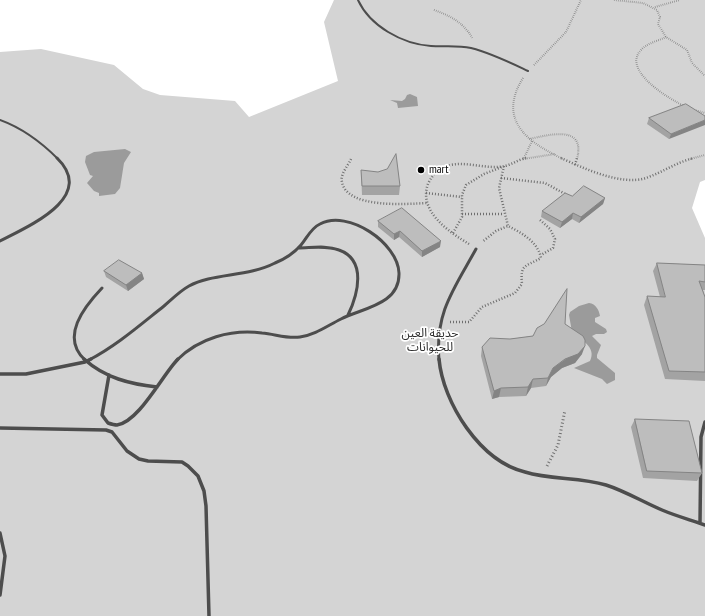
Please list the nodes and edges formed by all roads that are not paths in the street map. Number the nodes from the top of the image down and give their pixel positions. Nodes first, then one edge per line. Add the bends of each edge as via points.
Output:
1 (358, 0) edge
2 (528, 71) road end
3 (0, 120) edge
4 (0, 241) edge
5 (298, 248) junction
6 (476, 249) road end
7 (102, 288) dead end
8 (347, 316) junction
9 (85, 362) junction
10 (0, 374) edge
11 (109, 375) junction
12 (157, 387) junction
13 (705, 422) edge
14 (110, 425) junction
15 (0, 428) edge
16 (106, 430) junction
17 (700, 523) junction
18 (705, 525) edge
19 (0, 532) edge
20 (0, 595) edge
21 (210, 616) edge

1 - 2 lane via 363,12 374,22 411,41 431,46 474,49
3 - 4 lane via 52,152 68,169 70,182 66,196 52,211 33,225
5 - 8 lane via 339,250 350,259 359,280 354,302
5 - 8 lane via 318,225 334,220 363,227 388,246 399,267 396,289 391,296 376,306
5 - 9 lane via 260,270 206,280 189,286 106,351
6 - 17 lane via 447,303 437,338 440,364 449,393 478,444 514,469 542,476 576,478 601,484
7 - 9 lane via 87,304 76,324 76,349
8 - 12 lane via 332,326 310,335 289,337 238,332 205,340 184,353 171,366
9 - 10 lane via 26,374
9 - 11 lane
11 - 12 lane via 128,383
11 - 14 lane via 102,412 103,418
12 - 14 lane via 146,403 128,418
13 - 17 lane via 701,437
14 - 16 lane
15 - 16 lane
16 - 21 lane via 112,432 122,448 135,457 150,462 179,462 191,467 199,476 206,506
17 - 18 lane
19 - 20 lane via 6,554

